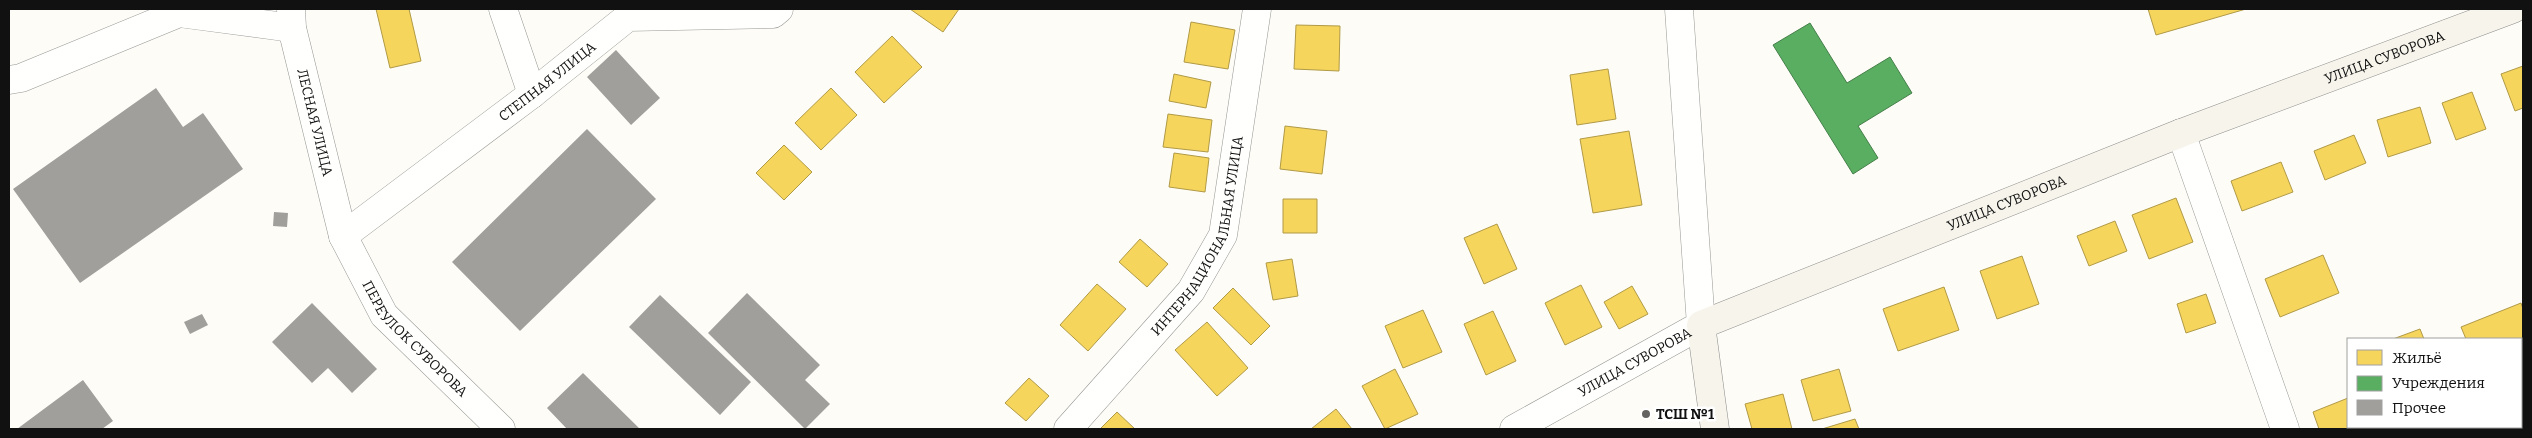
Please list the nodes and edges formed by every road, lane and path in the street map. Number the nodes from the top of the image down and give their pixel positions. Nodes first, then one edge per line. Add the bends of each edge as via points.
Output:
1 (503, 9) edge
2 (779, 9) edge
3 (1258, 9) edge
4 (1679, 9) edge
5 (2513, 9) edge
6 (629, 13) edge
7 (291, 19) edge
8 (9, 80) edge
9 (532, 94) junction
10 (2181, 133) junction
11 (343, 236) junction
12 (1701, 325) junction
13 (501, 429) edge
14 (1068, 429) edge
15 (1514, 429) edge
16 (1715, 429) edge
17 (2285, 429) edge

1 - 9 street
2 - 6 street, СТЕПНАЯ УЛИЦА via 773,14
3 - 14 street, ИНТЕРНАЦИОНАЛЬНАЯ УЛИЦА via 1223,235 1191,291
4 - 12 street
5 - 10 street, УЛИЦА СУВОРОВА
6 - 9 street, СТЕПНАЯ УЛИЦА
7 - 8 street via 179,13 22,78
7 - 11 street, ЛЕСНАЯ УЛИЦА
9 - 11 street, СТЕПНАЯ УЛИЦА
10 - 12 street, УЛИЦА СУВОРОВА
10 - 17 street
11 - 13 street, ПЕРЕУЛОК СУВОРОВА via 384,315
12 - 15 street, УЛИЦА СУВОРОВА
12 - 16 street

